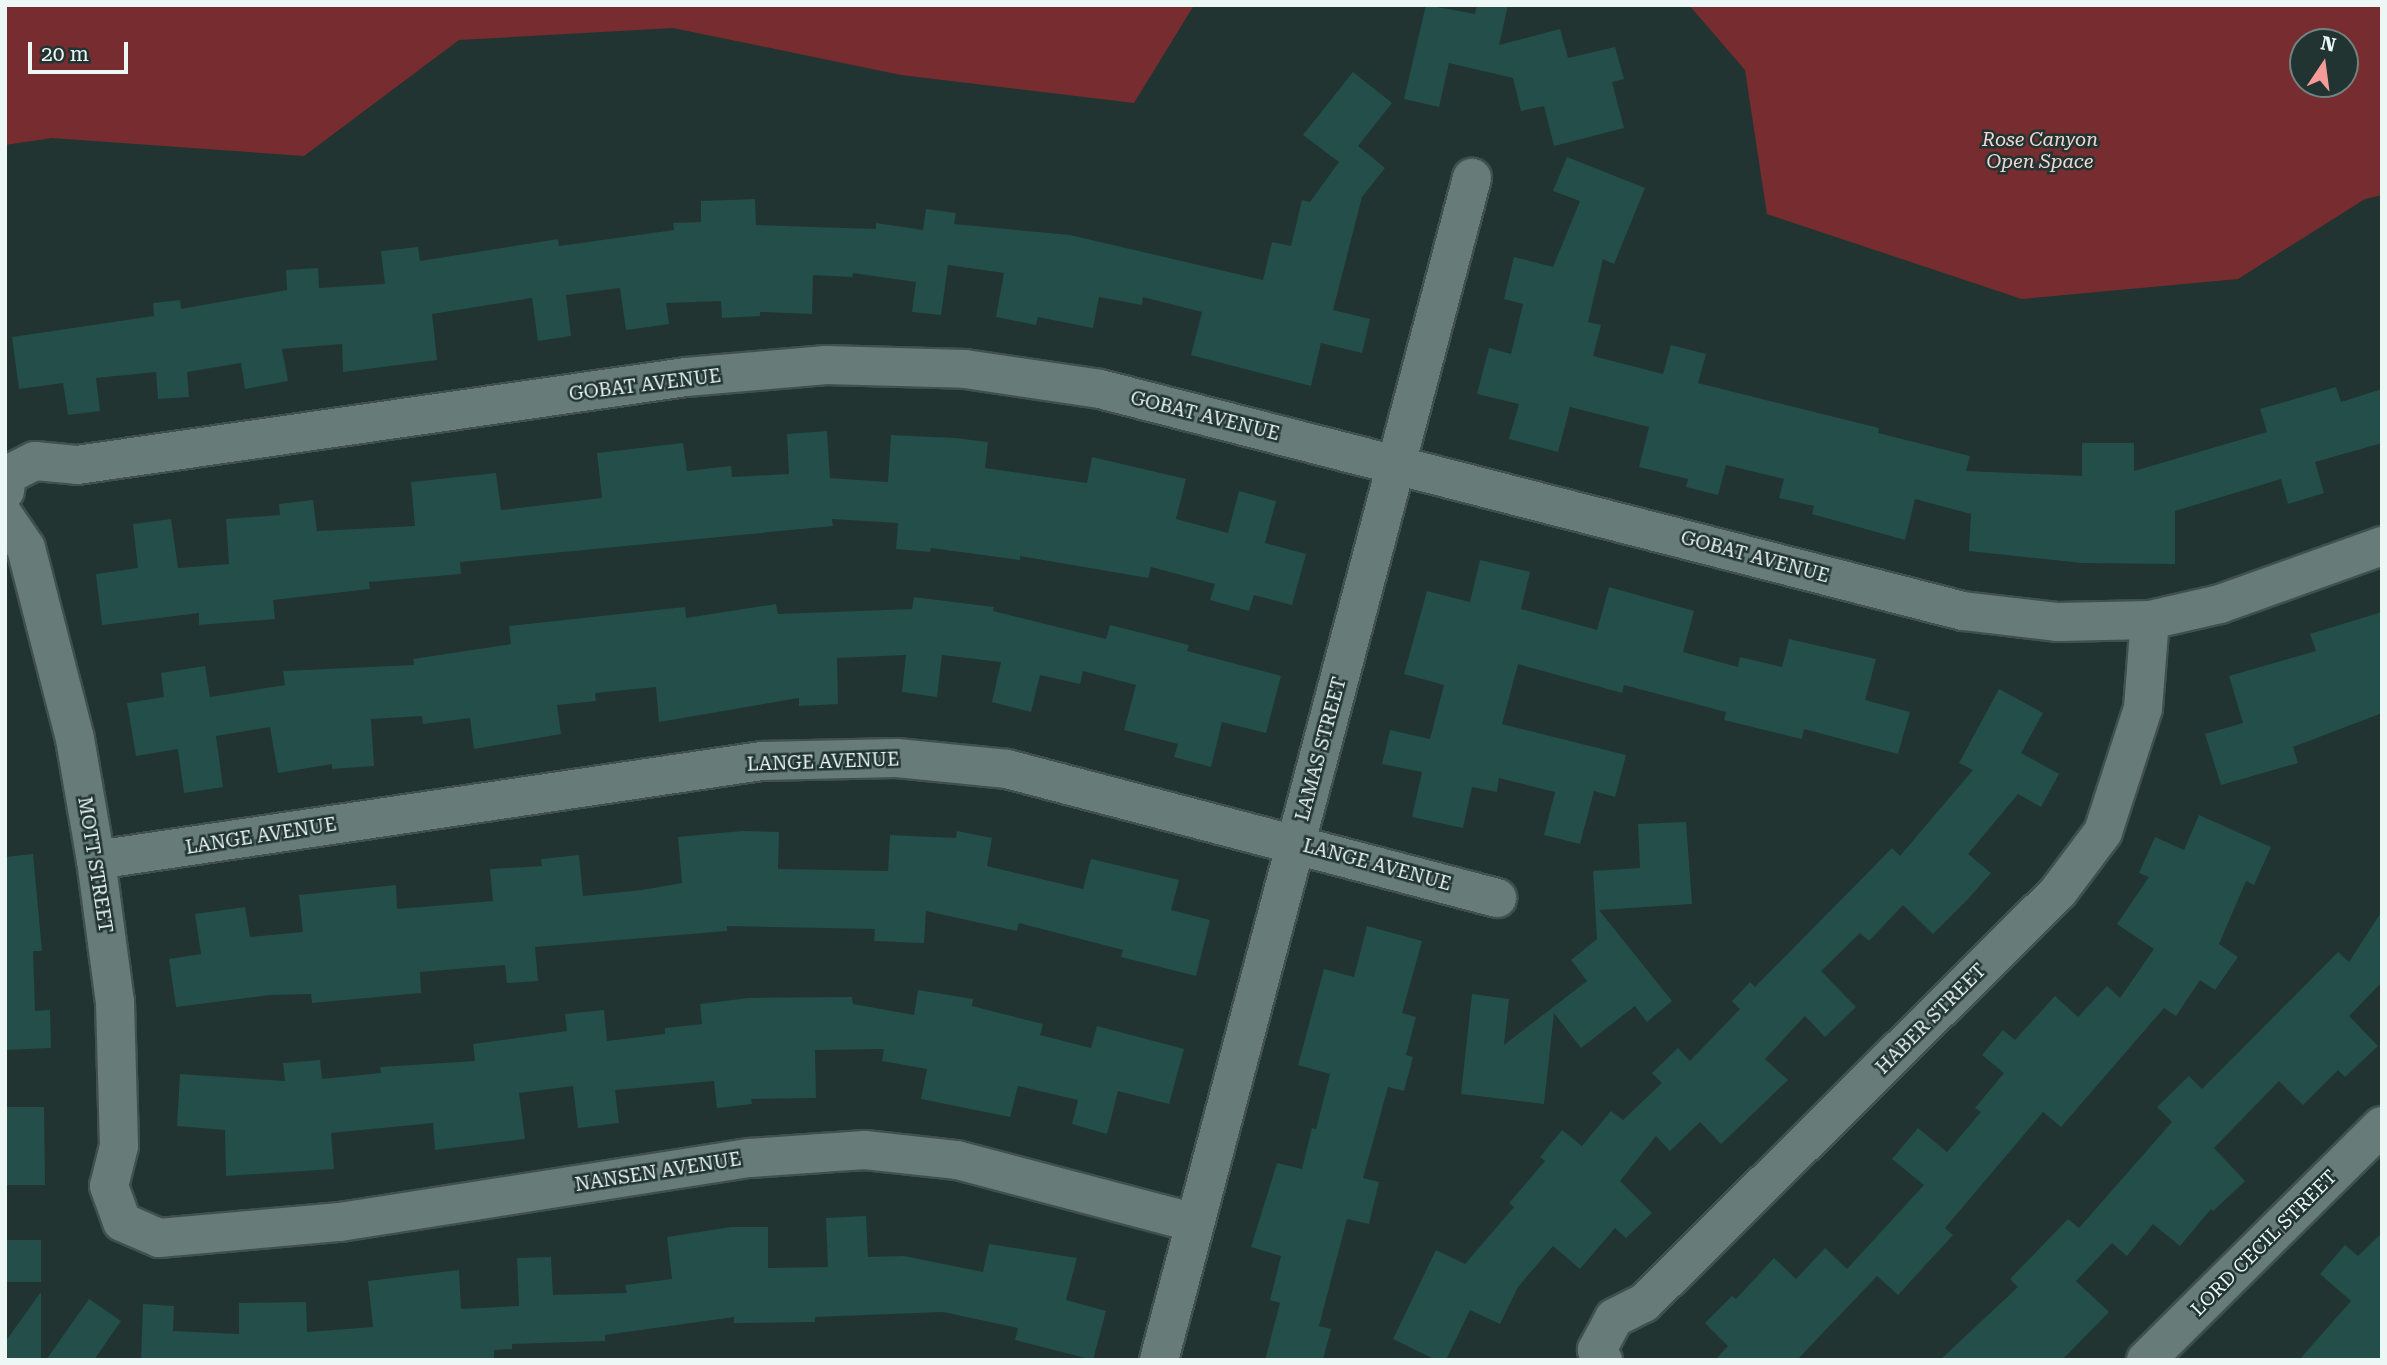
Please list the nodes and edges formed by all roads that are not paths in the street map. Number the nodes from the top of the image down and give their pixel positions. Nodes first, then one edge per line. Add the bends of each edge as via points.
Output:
1 (1472, 178) dead end
2 (1397, 465) junction
3 (6, 483) edge
4 (5, 517) edge
5 (2382, 546) edge
6 (2150, 620) junction
7 (1296, 843) junction
8 (96, 860) junction
9 (1497, 898) dead end
10 (2382, 1126) edge
11 (122, 1222) joint
12 (1192, 1222) junction
13 (1600, 1355) edge
14 (1159, 1360) edge
15 (2146, 1360) edge

1 - 2 street, LAMAS STREET
2 - 3 street, GOBAT AVENUE via 1100,389 965,369 826,365 687,377 77,465 35,461
2 - 6 street, GOBAT AVENUE via 1963,611 2058,622
2 - 7 street, LAMAS STREET
4 - 8 street, MOTT STREET via 26,548 75,739
5 - 6 street, GOBAT AVENUE via 2220,604
6 - 13 street, HABER STREET via 2143,708 2103,832 2059,892 1644,1303 1614,1318
7 - 8 street, LANGE AVENUE via 1007,769 857,759 762,761
7 - 9 street, LANGE AVENUE
7 - 12 street, LAMAS STREET
8 - 11 street, MOTT STREET via 115,1002 119,1146 109,1186
10 - 15 street, LORD CECIL STREET
11 - 12 street, NANSEN AVENUE via 159,1238 340,1222 750,1158 864,1150 957,1160
12 - 14 street, LAMAS STREET

